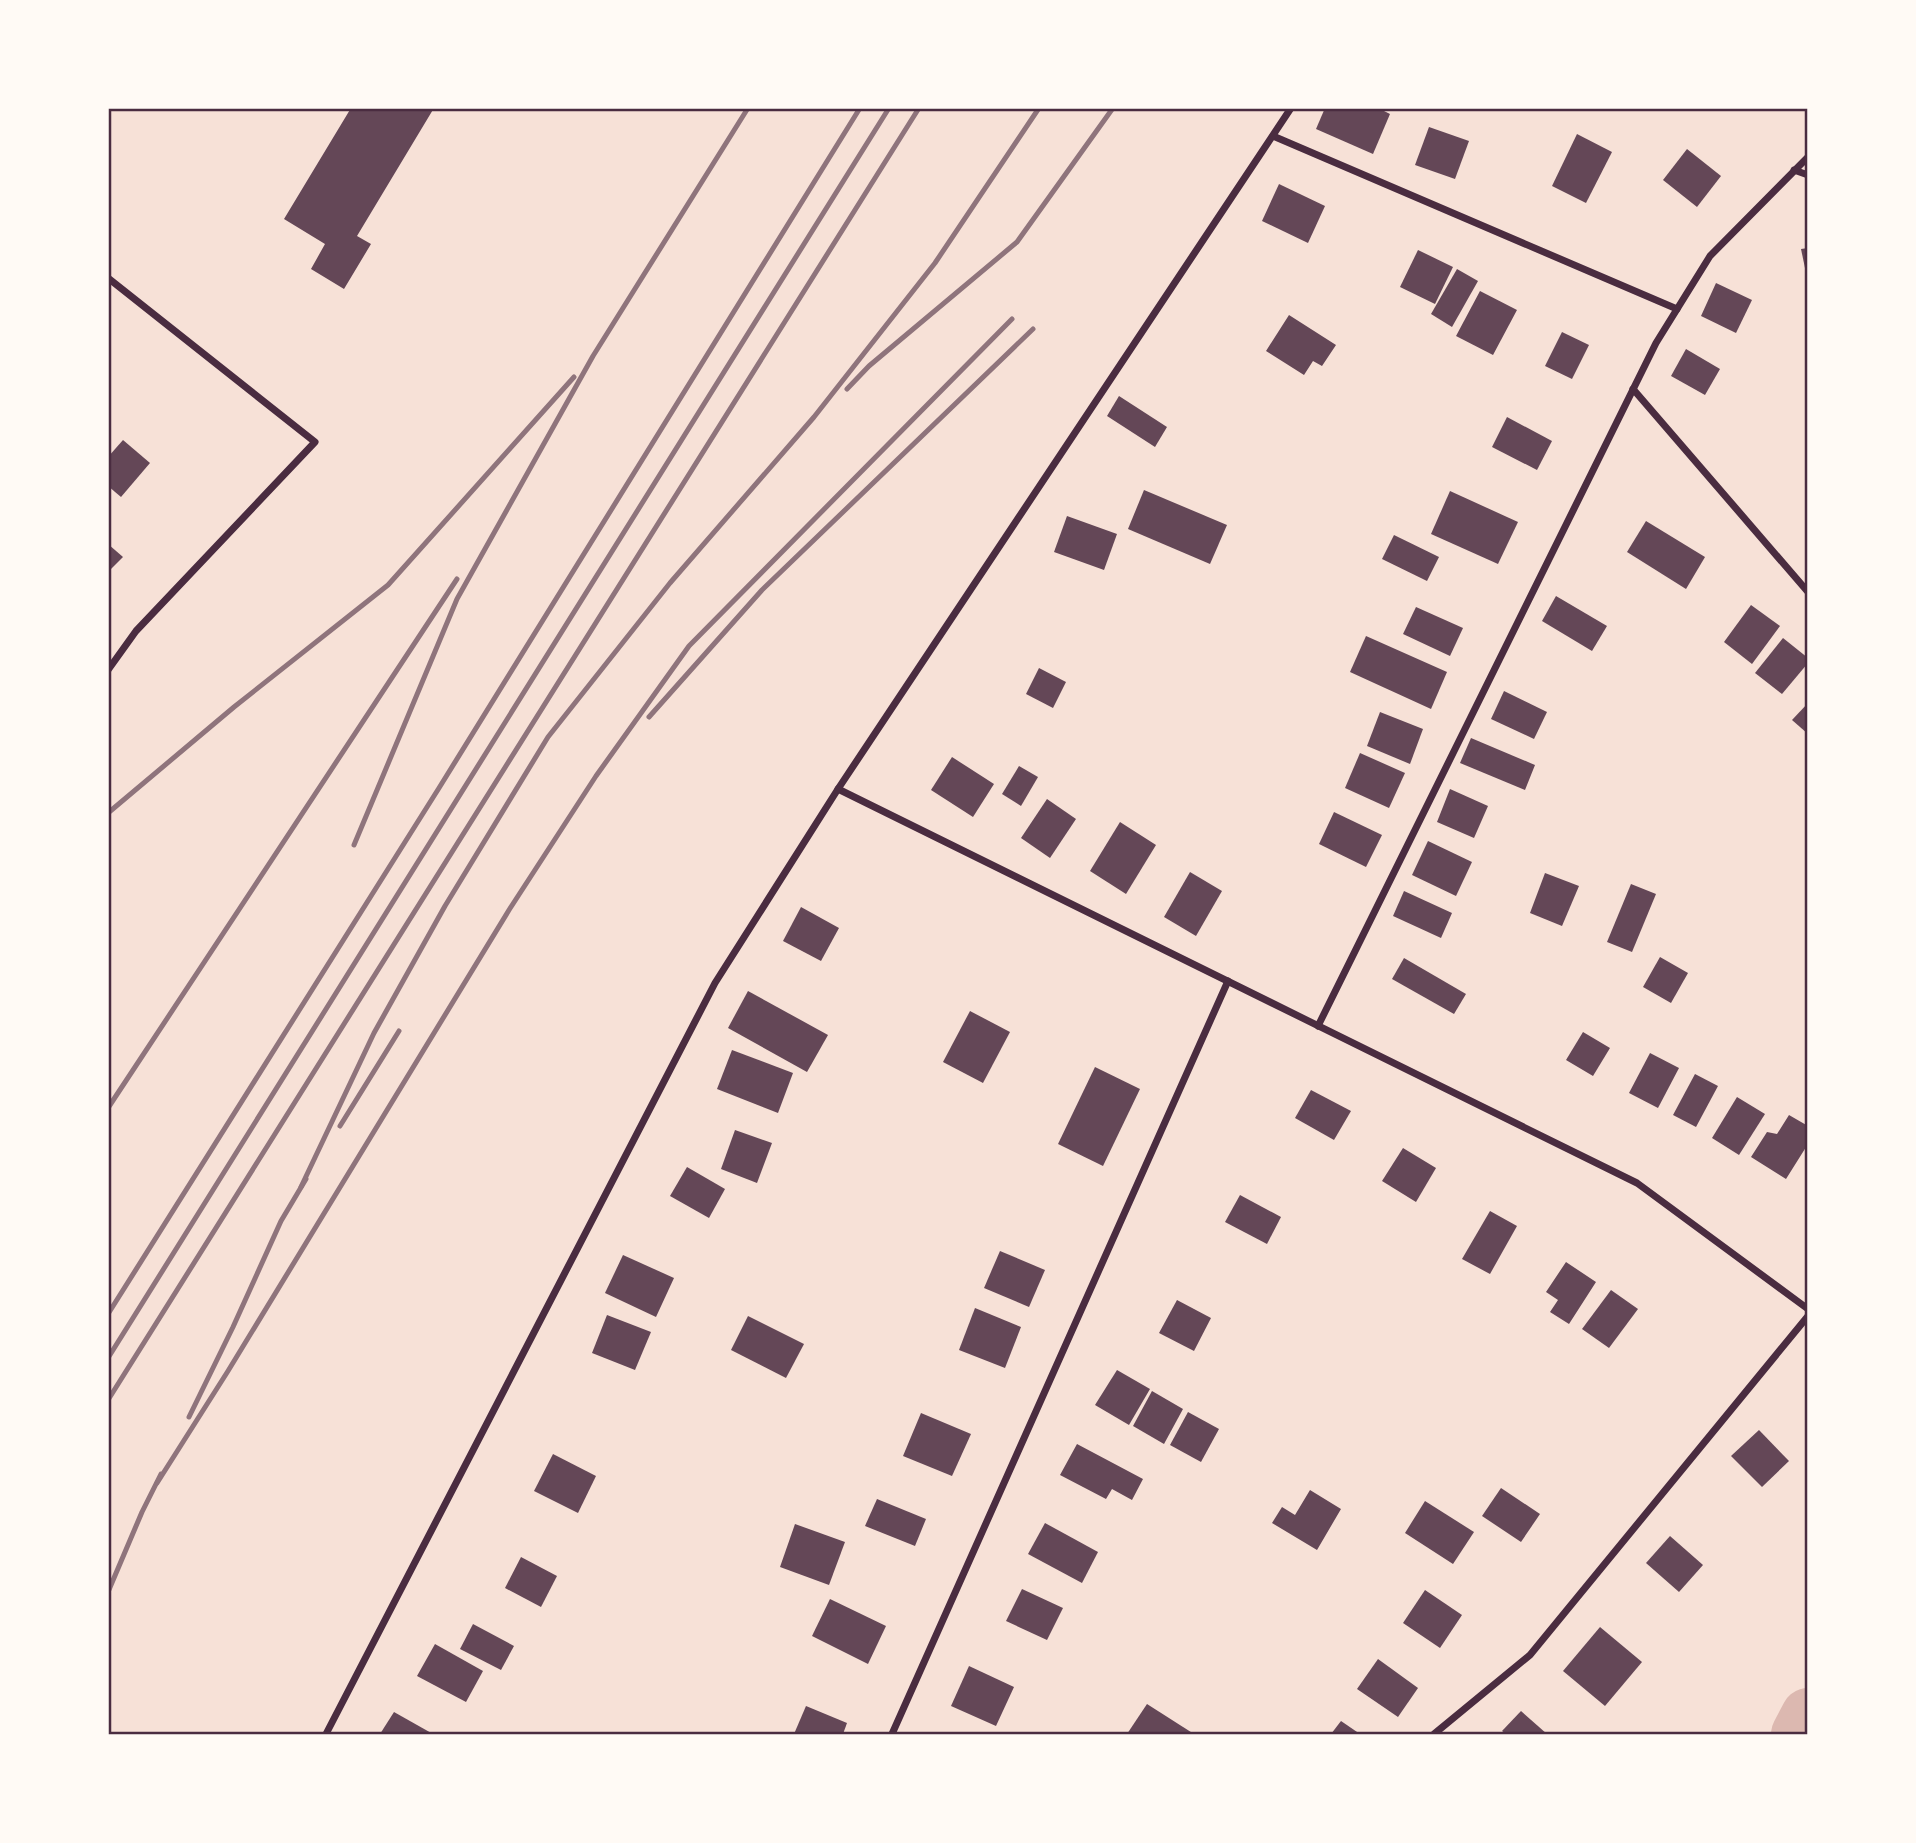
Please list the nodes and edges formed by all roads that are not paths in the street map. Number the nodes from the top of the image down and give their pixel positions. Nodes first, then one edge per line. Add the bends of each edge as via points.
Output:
1 (1291, 108) edge
2 (1273, 136) junction
3 (1808, 157) edge
4 (1794, 170) junction
5 (1808, 174) edge
6 (108, 278) edge
7 (1677, 309) junction
8 (1633, 389) junction
9 (1808, 592) edge
10 (108, 670) edge
11 (838, 789) junction
12 (1228, 981) junction
13 (1318, 1026) junction
14 (1808, 1310) edge
15 (1808, 1316) edge
16 (326, 1734) edge
17 (892, 1734) edge
18 (1434, 1734) edge

1 - 2 street
2 - 7 street
2 - 11 street
3 - 4 street
4 - 5 street
4 - 7 street via 1710,256
6 - 10 street via 315,442 136,631
7 - 8 street
8 - 9 street
8 - 13 street
11 - 12 street
11 - 16 street via 715,983
12 - 13 street
12 - 17 street
13 - 14 street via 1637,1183
15 - 18 street via 1530,1655

